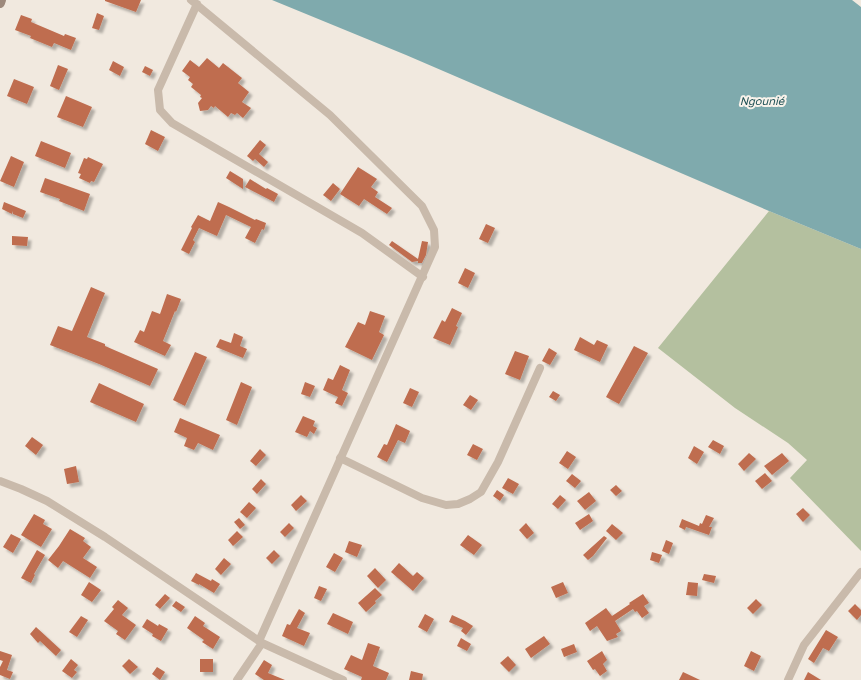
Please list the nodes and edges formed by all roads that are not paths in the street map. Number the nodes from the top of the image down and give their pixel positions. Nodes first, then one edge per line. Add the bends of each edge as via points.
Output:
1 (2, 0) edge
2 (194, 2) edge
3 (0, 3) edge
4 (423, 277) junction
5 (540, 368) dead end
6 (340, 458) junction
7 (0, 481) edge
8 (861, 572) edge
9 (260, 642) junction
10 (237, 680) edge
11 (343, 680) edge
12 (788, 680) edge

1 - 3 street
2 - 4 street via 330,115 422,206 434,230 436,248
2 - 4 street via 158,90 160,110 172,123 362,233
4 - 6 street
5 - 6 street via 498,462 481,492 470,499 446,505 422,498
6 - 9 street
7 - 9 street via 47,501
8 - 12 street via 804,645
9 - 10 street
9 - 11 street

